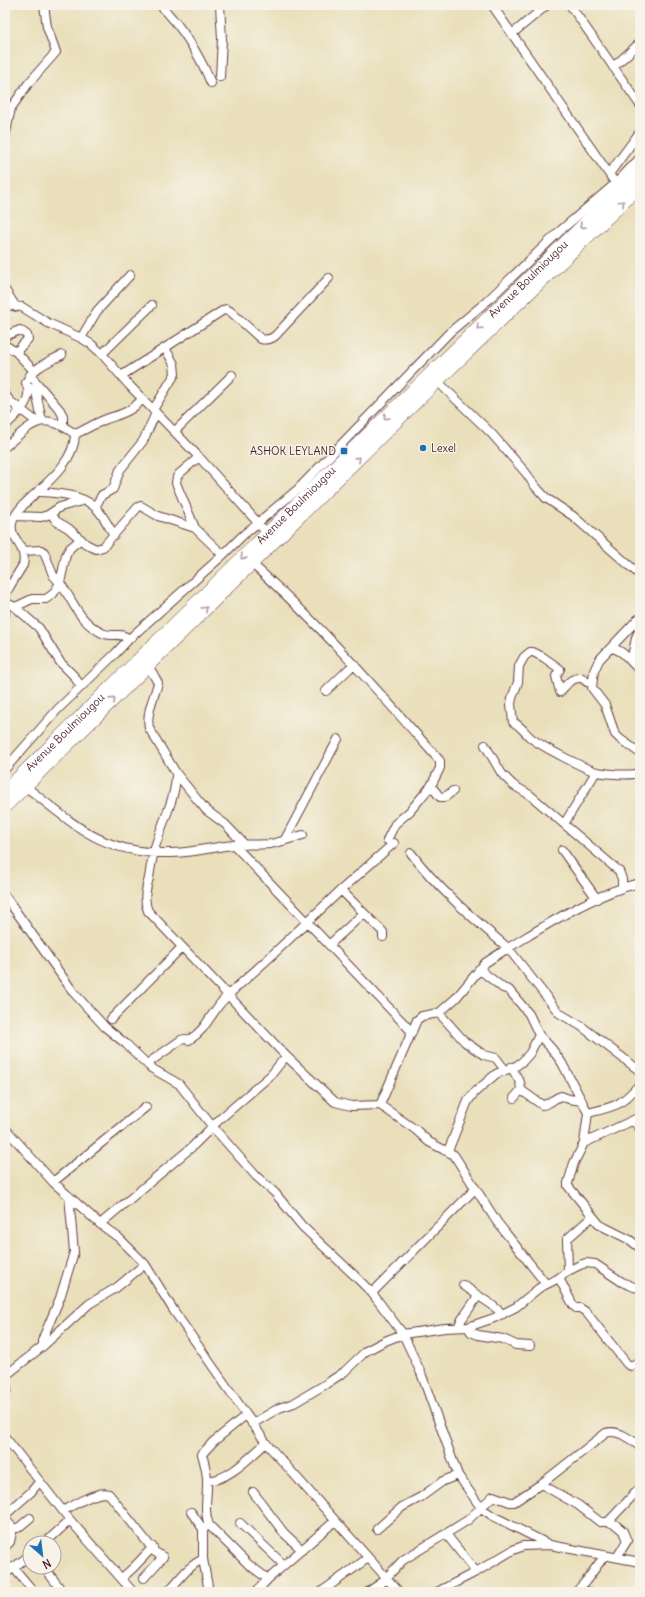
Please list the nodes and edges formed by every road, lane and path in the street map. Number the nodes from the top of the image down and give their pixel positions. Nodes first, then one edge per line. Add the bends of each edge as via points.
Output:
1 (44, 5) edge
2 (160, 5) edge
3 (220, 5) edge
4 (492, 5) edge
5 (547, 5) edge
6 (570, 5) edge
7 (512, 34) junction
8 (640, 43) edge
9 (613, 67) junction
10 (220, 77) dead end
11 (211, 83) dead end
12 (640, 105) edge
13 (640, 132) edge
14 (5, 137) edge
15 (640, 158) edge
16 (640, 170) edge
17 (609, 174) junction
18 (618, 186) junction
19 (640, 186) edge
20 (130, 275) dead end
21 (329, 278) dead end
22 (5, 290) edge
23 (5, 305) edge
24 (152, 305) dead end
25 (16, 307) junction
26 (5, 336) edge
27 (81, 338) junction
28 (5, 345) edge
29 (165, 348) junction
30 (16, 352) junction
31 (102, 354) junction
32 (62, 355) dead end
33 (32, 373) junction
34 (232, 375) dead end
35 (121, 376) junction
36 (434, 378) junction
37 (28, 387) junction
38 (5, 395) edge
39 (143, 399) junction
40 (21, 410) junction
41 (155, 411) junction
42 (40, 422) junction
43 (62, 425) junction
44 (5, 426) edge
45 (175, 432) junction
46 (75, 434) junction
47 (5, 445) edge
48 (199, 457) junction
49 (38, 492) junction
50 (85, 500) junction
51 (95, 507) junction
52 (51, 513) junction
53 (15, 516) junction
54 (258, 522) junction
55 (195, 528) junction
56 (267, 532) junction
57 (114, 535) junction
58 (81, 539) junction
59 (23, 551) junction
60 (223, 555) junction
61 (251, 563) junction
62 (640, 575) edge
63 (60, 583) junction
64 (5, 602) edge
65 (15, 608) junction
66 (5, 615) edge
67 (640, 619) edge
68 (640, 628) edge
69 (129, 639) junction
70 (611, 648) junction
71 (631, 661) junction
72 (354, 664) junction
73 (146, 668) junction
74 (640, 670) edge
75 (592, 683) junction
76 (81, 686) junction
77 (326, 691) dead end
78 (338, 739) dead end
79 (485, 745) dead end
80 (640, 753) edge
81 (5, 769) edge
82 (596, 772) junction
83 (176, 773) junction
84 (640, 773) edge
85 (25, 786) junction
86 (432, 786) junction
87 (5, 791) edge
88 (453, 791) dead end
89 (5, 806) edge
90 (564, 824) junction
91 (303, 835) dead end
92 (284, 841) junction
93 (234, 845) junction
94 (245, 845) junction
95 (562, 850) dead end
96 (154, 852) junction
97 (411, 853) dead end
98 (640, 883) edge
99 (622, 887) junction
100 (341, 890) junction
101 (5, 896) edge
102 (597, 899) junction
103 (364, 913) junction
104 (307, 922) junction
105 (383, 937) dead end
106 (329, 945) junction
107 (182, 947) junction
108 (508, 948) junction
109 (479, 968) junction
110 (228, 995) junction
111 (439, 1013) junction
112 (111, 1019) dead end
113 (412, 1032) junction
114 (540, 1035) junction
115 (286, 1056) junction
116 (149, 1066) junction
117 (508, 1069) junction
118 (640, 1071) edge
119 (640, 1084) edge
120 (521, 1090) junction
121 (514, 1098) dead end
122 (582, 1101) junction
123 (380, 1105) junction
124 (146, 1107) dead end
125 (588, 1113) junction
126 (637, 1119) edge
127 (212, 1126) junction
128 (5, 1128) edge
129 (640, 1129) edge
130 (584, 1142) junction
131 (448, 1151) junction
132 (53, 1182) junction
133 (475, 1189) junction
134 (69, 1196) junction
135 (592, 1217) junction
136 (100, 1224) junction
137 (640, 1248) edge
138 (145, 1264) junction
139 (568, 1271) junction
140 (559, 1278) junction
141 (546, 1284) junction
142 (463, 1285) dead end
143 (640, 1288) edge
144 (372, 1294) junction
145 (478, 1296) junction
146 (503, 1314) junction
147 (458, 1327) junction
148 (468, 1327) junction
149 (403, 1334) junction
150 (43, 1346) junction
151 (530, 1346) dead end
152 (640, 1361) edge
153 (5, 1376) edge
154 (5, 1382) edge
155 (5, 1394) edge
156 (246, 1416) junction
157 (252, 1424) junction
158 (5, 1437) edge
159 (637, 1440) edge
160 (266, 1443) junction
161 (640, 1448) edge
162 (458, 1475) junction
163 (208, 1480) junction
164 (40, 1481) junction
165 (541, 1484) junction
166 (640, 1488) edge
167 (253, 1492) dead end
168 (481, 1508) junction
169 (63, 1511) junction
170 (191, 1512) dead end
171 (5, 1515) edge
172 (30, 1518) dead end
173 (5, 1519) edge
174 (70, 1520) junction
175 (335, 1521) junction
176 (608, 1522) junction
177 (240, 1523) dead end
178 (206, 1527) junction
179 (13, 1528) junction
180 (377, 1529) dead end
181 (446, 1534) junction
182 (54, 1535) edge
183 (550, 1545) junction
184 (5, 1547) edge
185 (153, 1547) junction
186 (302, 1550) junction
187 (605, 1555) junction
188 (617, 1557) junction
189 (368, 1558) junction
190 (203, 1559) junction
191 (22, 1561) edge
192 (640, 1562) edge
193 (284, 1565) junction
194 (8, 1571) edge
195 (476, 1572) junction
196 (50, 1575) edge
197 (122, 1578) junction
198 (144, 1578) dead end
199 (386, 1578) junction
200 (268, 1579) junction
201 (576, 1591) edge
202 (34, 1592) edge
203 (55, 1592) edge
204 (133, 1592) edge
205 (167, 1592) edge
206 (209, 1592) edge
207 (256, 1592) edge
208 (321, 1592) edge
209 (368, 1592) edge
210 (399, 1592) edge
211 (437, 1592) edge
212 (588, 1592) edge

1 - 14 street via 47,27 56,52 11,108
2 - 11 street via 182,30
3 - 10 street
4 - 7 street
5 - 7 street
6 - 9 street
7 - 17 street
8 - 9 street
9 - 12 street
13 - 17 street
15 - 18 street
16 - 18 highway, Avenue Boulmiougou
17 - 18 street
18 -> 36 highway, Avenue Boulmiougou
18 - 54 street via 556,234 486,302 450,332 316,472
36 -> 19 highway, Avenue Boulmiougou
20 - 27 street via 97,311
21 - 29 street via 271,339 261,339 230,311 222,310
22 - 25 street
23 - 25 street
24 - 31 street
25 - 27 street via 22,307 53,326
26 - 30 street via 20,330 27,335 28,339
27 - 31 street
28 - 30 street
29 - 35 street
29 - 41 street via 174,364 175,374
30 - 33 street
31 - 35 street
32 - 33 street via 36,368
33 - 37 street via 26,383
33 - 43 street via 60,410 63,416
34 - 45 street
35 - 39 street
36 -> 56 highway, Avenue Boulmiougou
61 -> 36 highway, Avenue Boulmiougou
36 - 62 street via 491,433 546,498 573,516
37 - 40 street via 28,395
37 - 42 street via 36,392
38 - 40 street
39 - 41 street
39 - 46 street via 132,410
40 - 42 street
40 - 44 street
41 - 45 street
41 - 51 street via 143,441 120,470 113,489 102,496
42 - 43 street
42 - 47 street via 24,430
43 - 46 street
45 - 48 street
46 - 49 street via 62,467
48 - 54 street
48 - 55 street via 179,474 176,481
49 - 50 street
49 - 53 street
50 - 51 street
50 - 52 street via 60,507
51 - 57 street
52 - 53 street via 41,517
52 - 58 street via 56,521
53 - 59 street via 12,531
54 - 56 street
54 - 60 street
55 - 57 street via 158,516 141,506
55 - 60 street
56 -> 87 highway, Avenue Boulmiougou
57 - 58 street via 100,548 92,547
58 - 63 street via 66,555
59 - 63 street via 44,552 53,575
59 - 64 street via 23,565 6,593
60 - 69 street
61 - 72 street
73 -> 61 highway, Avenue Boulmiougou
63 - 65 street via 46,599 32,599
63 - 69 street via 76,611 85,621 106,635 123,635
64 - 65 street
64 - 66 street
65 - 76 street via 39,628 60,662
67 - 70 street
68 - 71 street
69 - 76 street
70 - 71 street
70 - 75 street via 599,660
71 - 74 street
72 - 77 street
72 - 86 street via 440,761 440,768
73 - 83 street via 152,672 158,683 149,712 149,728
85 -> 73 highway, Avenue Boulmiougou
75 - 80 street via 592,688 604,705 616,734
75 - 82 street via 582,678 573,678 560,692 556,676 560,669 543,657 530,652 519,666 520,674 511,704 513,722 532,739
76 - 81 street
78 - 92 street
79 - 90 street via 502,774
82 - 84 street
82 - 90 street
83 - 94 street via 206,810 225,824
83 - 96 street via 173,797
85 - 89 highway, Avenue Boulmiougou
85 - 96 street via 94,837 126,849
86 - 88 street via 440,797
86 - 100 street via 396,824 390,842
90 - 99 street via 619,871
91 - 92 street
92 - 94 street
93 - 94 street
93 - 96 street via 185,852
93 - 104 street
95 - 102 street
96 - 107 street via 145,904 154,918
97 - 108 street via 420,866 476,921
98 - 99 street
99 - 102 street
100 - 103 street
100 - 104 street
101 - 116 street via 74,993 104,1027
102 - 108 street via 552,921
103 - 105 street via 383,932
103 - 106 street
104 - 106 street
104 - 110 street
106 - 113 street
107 - 110 street
107 - 112 street
108 - 109 street
108 - 118 street via 559,1013 581,1026
109 - 111 street via 460,994
109 - 114 street via 509,990 529,1014
110 - 115 street
110 - 116 street via 196,1035 189,1040 181,1040 151,1061
111 - 113 street via 422,1016 416,1020
111 - 117 street via 465,1042 484,1056 496,1058
113 - 123 street
114 - 117 street via 523,1061
114 - 122 street via 562,1063
115 - 123 street via 335,1102 351,1106
115 - 127 street via 271,1075
116 - 127 street via 179,1084
117 - 120 street via 520,1082
117 - 131 street via 496,1074 468,1101
119 - 125 street via 619,1105
120 - 121 street
120 - 122 street via 542,1105 547,1105 561,1096
122 - 125 street
123 - 131 street via 429,1142
124 - 132 street
125 - 130 street
126 - 129 street
126 - 130 street
127 - 136 street via 182,1156
127 - 144 street via 256,1176 275,1193 302,1226
128 - 132 street
130 - 135 street via 568,1183
131 - 133 street via 459,1161
132 - 134 street
133 - 141 street
133 - 144 street
134 - 136 street
134 - 150 street via 74,1252 60,1298 43,1338
135 - 137 street via 600,1225
135 - 139 street via 567,1239
136 - 138 street via 119,1238
138 - 150 street via 116,1288 89,1304
138 - 156 street
139 - 140 street
139 - 143 street via 586,1263 595,1264 622,1282
140 - 141 street
140 - 152 street via 573,1305 586,1312 627,1364 632,1366
141 - 146 street
142 - 145 street
144 - 149 street
145 - 146 street
145 - 147 street
146 - 148 street
147 - 148 street
147 - 149 street
148 - 151 street via 478,1335
149 - 157 street via 366,1351 344,1372 326,1384
149 - 162 street via 421,1374
150 - 153 street
154 - 155 street
156 - 157 street
156 - 163 street via 203,1451
157 - 160 street
158 - 164 street
159 - 161 street
159 - 165 street via 616,1433 606,1433
160 - 163 street via 228,1475
160 - 175 street
162 - 168 street
162 - 180 street via 443,1481 402,1507
163 - 178 street
164 - 169 street
164 - 171 street
165 - 168 street via 514,1502 494,1496
165 - 176 street via 572,1501 600,1522
166 - 176 street
167 - 186 street via 284,1532
168 - 181 street
168 - 183 street
169 - 174 street
169 - 185 street via 73,1504 101,1493 109,1494
170 - 178 street
172 - 179 street via 18,1528
173 - 179 street
174 - 182 street
174 - 197 street
175 - 186 street
175 - 189 street
176 - 188 street via 616,1525 627,1538
177 - 193 street
178 - 190 street
178 - 200 street
179 - 184 street via 10,1542
181 - 195 street
181 - 199 street via 403,1560
183 - 187 street
183 - 195 street via 520,1547
185 - 197 street
185 - 198 street via 155,1552 163,1557
186 - 193 street
187 - 188 street
187 - 201 street
188 - 192 street
189 - 199 street
189 - 208 street
190 - 205 street via 187,1568
190 - 206 street
191 - 194 street
193 - 200 street
194 - 202 street
195 - 211 street
196 - 203 street via 59,1587
197 - 204 street
199 - 209 street
199 - 210 street
200 - 207 street
201 - 212 street

